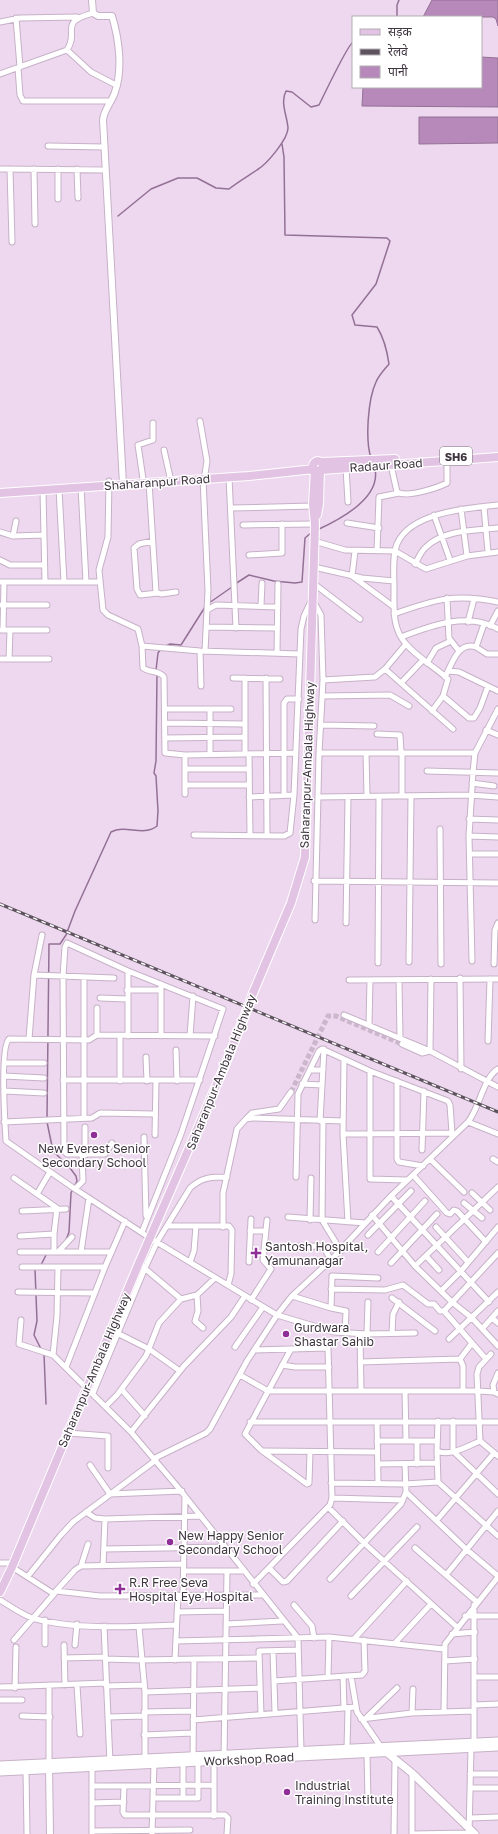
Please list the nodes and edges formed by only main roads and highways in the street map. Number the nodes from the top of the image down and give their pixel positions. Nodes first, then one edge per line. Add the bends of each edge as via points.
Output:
1 (498, 453) edge
2 (498, 457) edge
3 (380, 463) junction
4 (368, 464) junction
5 (318, 468) junction
6 (204, 476) junction
7 (146, 480) junction
8 (109, 483) junction
9 (0, 488) edge
10 (0, 493) edge
11 (315, 524) junction
12 (0, 1590) edge
13 (498, 1741) edge
14 (472, 1745) junction
15 (498, 1747) edge
16 (384, 1750) junction
17 (224, 1758) junction
18 (183, 1759) junction
19 (195, 1760) junction
20 (110, 1763) junction
21 (0, 1765) edge
22 (49, 1766) junction
23 (0, 1772) edge
24 (471, 1832) edge

1 - 3 main road, Radaur Road / SH6
2 - 3 main road, Radaur Road / SH6 via 391,465
3 - 4 main road, Radaur Road / SH6
4 - 5 main road, Radaur Road / SH6
4 - 5 main road, Radaur Road / SH6 via 346,468
5 - 6 main road, Shaharanpur Road
5 - 6 main road, Shaharanpur Road via 229,477
5 - 11 main road, Saharanpur-Ambala Highway via 319,504
5 - 11 main road, Saharanpur-Ambala Highway via 313,506
6 - 7 main road, Shaharanpur Road
6 - 7 main road, Shaharanpur Road via 170,476
7 - 8 main road, Shaharanpur Road
8 - 9 main road, Shaharanpur Road
8 - 10 main road, Shaharanpur Road
11 - 12 main road, Saharanpur-Ambala Highway, bridge via 305,857 291,903 154,1240
13 - 14 main road, Workshop Road
14 - 15 main road, Workshop Road
14 - 16 main road, Workshop Road
16 - 17 main road, Workshop Road via 301,1751
16 - 17 main road, Workshop Road via 367,1754
16 - 24 main road via 412,1773
17 - 19 main road, Workshop Road
17 - 19 main road, Workshop Road via 214,1761
18 - 19 main road, Workshop Road
18 - 20 main road, Workshop Road via 154,1763
18 - 20 main road, Workshop Road via 145,1758
20 - 22 main road, Workshop Road
20 - 22 main road, Workshop Road via 92,1766
21 - 22 main road, Workshop Road
22 - 23 main road, Workshop Road

